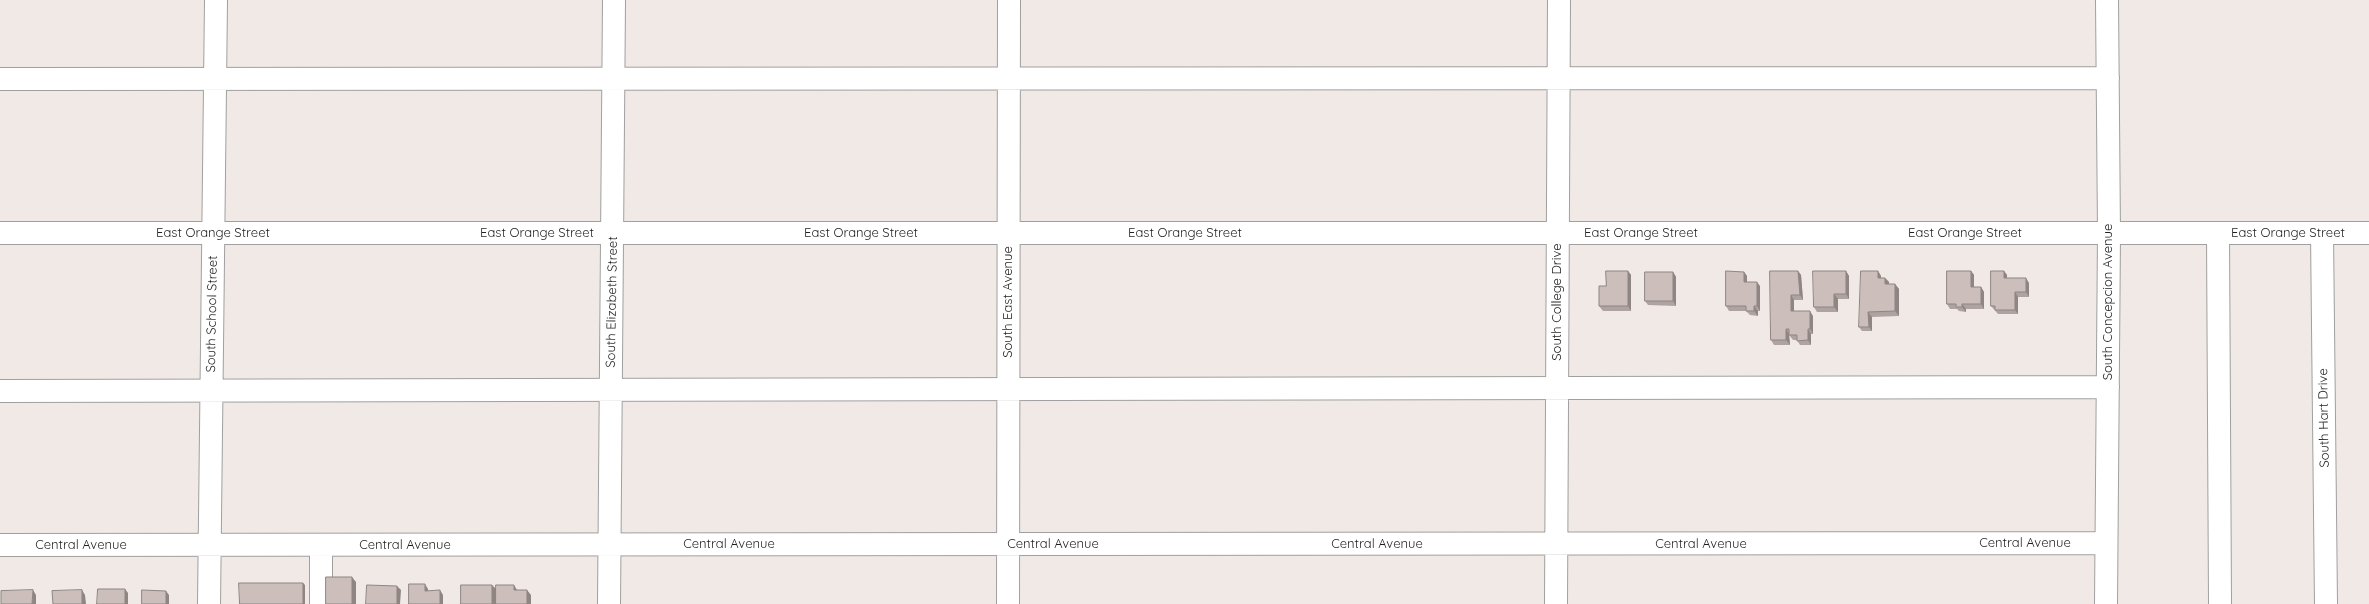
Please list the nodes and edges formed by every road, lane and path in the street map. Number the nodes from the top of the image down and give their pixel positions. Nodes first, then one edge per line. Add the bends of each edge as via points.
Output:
1 (216, 0) edge
2 (614, 0) edge
3 (1010, 0) edge
4 (1558, 0) edge
5 (2107, 0) edge
6 (1009, 78) junction
7 (1558, 78) junction
8 (2108, 78) junction
9 (0, 79) edge
10 (215, 79) junction
11 (614, 79) junction
12 (0, 233) edge
13 (213, 233) junction
14 (612, 233) junction
15 (1009, 233) junction
16 (1558, 233) junction
17 (2109, 233) junction
18 (2218, 233) junction
19 (2322, 233) junction
20 (2369, 233) edge
21 (2108, 387) junction
22 (1557, 388) junction
23 (1008, 390) junction
24 (0, 391) edge
25 (611, 391) junction
26 (212, 392) junction
27 (2106, 543) junction
28 (609, 544) junction
29 (1008, 544) junction
30 (1556, 544) junction
31 (0, 545) edge
32 (210, 545) junction
33 (321, 545) junction
34 (209, 604) edge
35 (321, 604) edge
36 (609, 604) edge
37 (1008, 604) edge
38 (1556, 604) edge
39 (2106, 604) edge
40 (2220, 604) edge
41 (2326, 604) edge

1 - 10 street, South School Street
2 - 11 street, South Elizabeth Street
3 - 6 street, South East Avenue
4 - 7 street, South College Drive
5 - 8 street, South Concepcion Avenue
6 - 7 street
6 - 11 street
6 - 15 street, South East Avenue
7 - 8 street
7 - 16 street, South College Drive
8 - 17 street, South Concepcion Avenue
9 - 10 street
10 - 11 street
10 - 13 street, South School Street
11 - 14 street, South Elizabeth Street
12 - 13 street, East Orange Street
13 - 14 street, East Orange Street
13 - 26 street, South School Street
14 - 15 street, East Orange Street
14 - 25 street, South Elizabeth Street
15 - 16 street, East Orange Street
15 - 23 street, South East Avenue
16 - 17 street, East Orange Street
16 - 22 street, South College Drive
17 - 18 street, East Orange Street
17 - 21 street, South Concepcion Avenue
18 - 19 street, East Orange Street
18 - 40 street
19 - 20 street, East Orange Street
19 - 41 street, South Hart Drive
21 - 22 street
21 - 27 street, South Concepcion Avenue
22 - 23 street
22 - 30 street, South College Drive
23 - 25 street
23 - 29 street, South East Avenue
24 - 26 street
25 - 26 street
25 - 28 street, South Elizabeth Street
26 - 32 street, South School Street
27 - 30 street, Central Avenue
27 - 39 street, South Concepcion Avenue
28 - 29 street, Central Avenue
28 - 33 street, Central Avenue
28 - 36 street, South Elizabeth Street
29 - 30 street, Central Avenue
29 - 37 street, South East Avenue
30 - 38 street, South College Drive
31 - 32 street, Central Avenue
32 - 33 street, Central Avenue
32 - 34 street, South School Street
33 - 35 street

